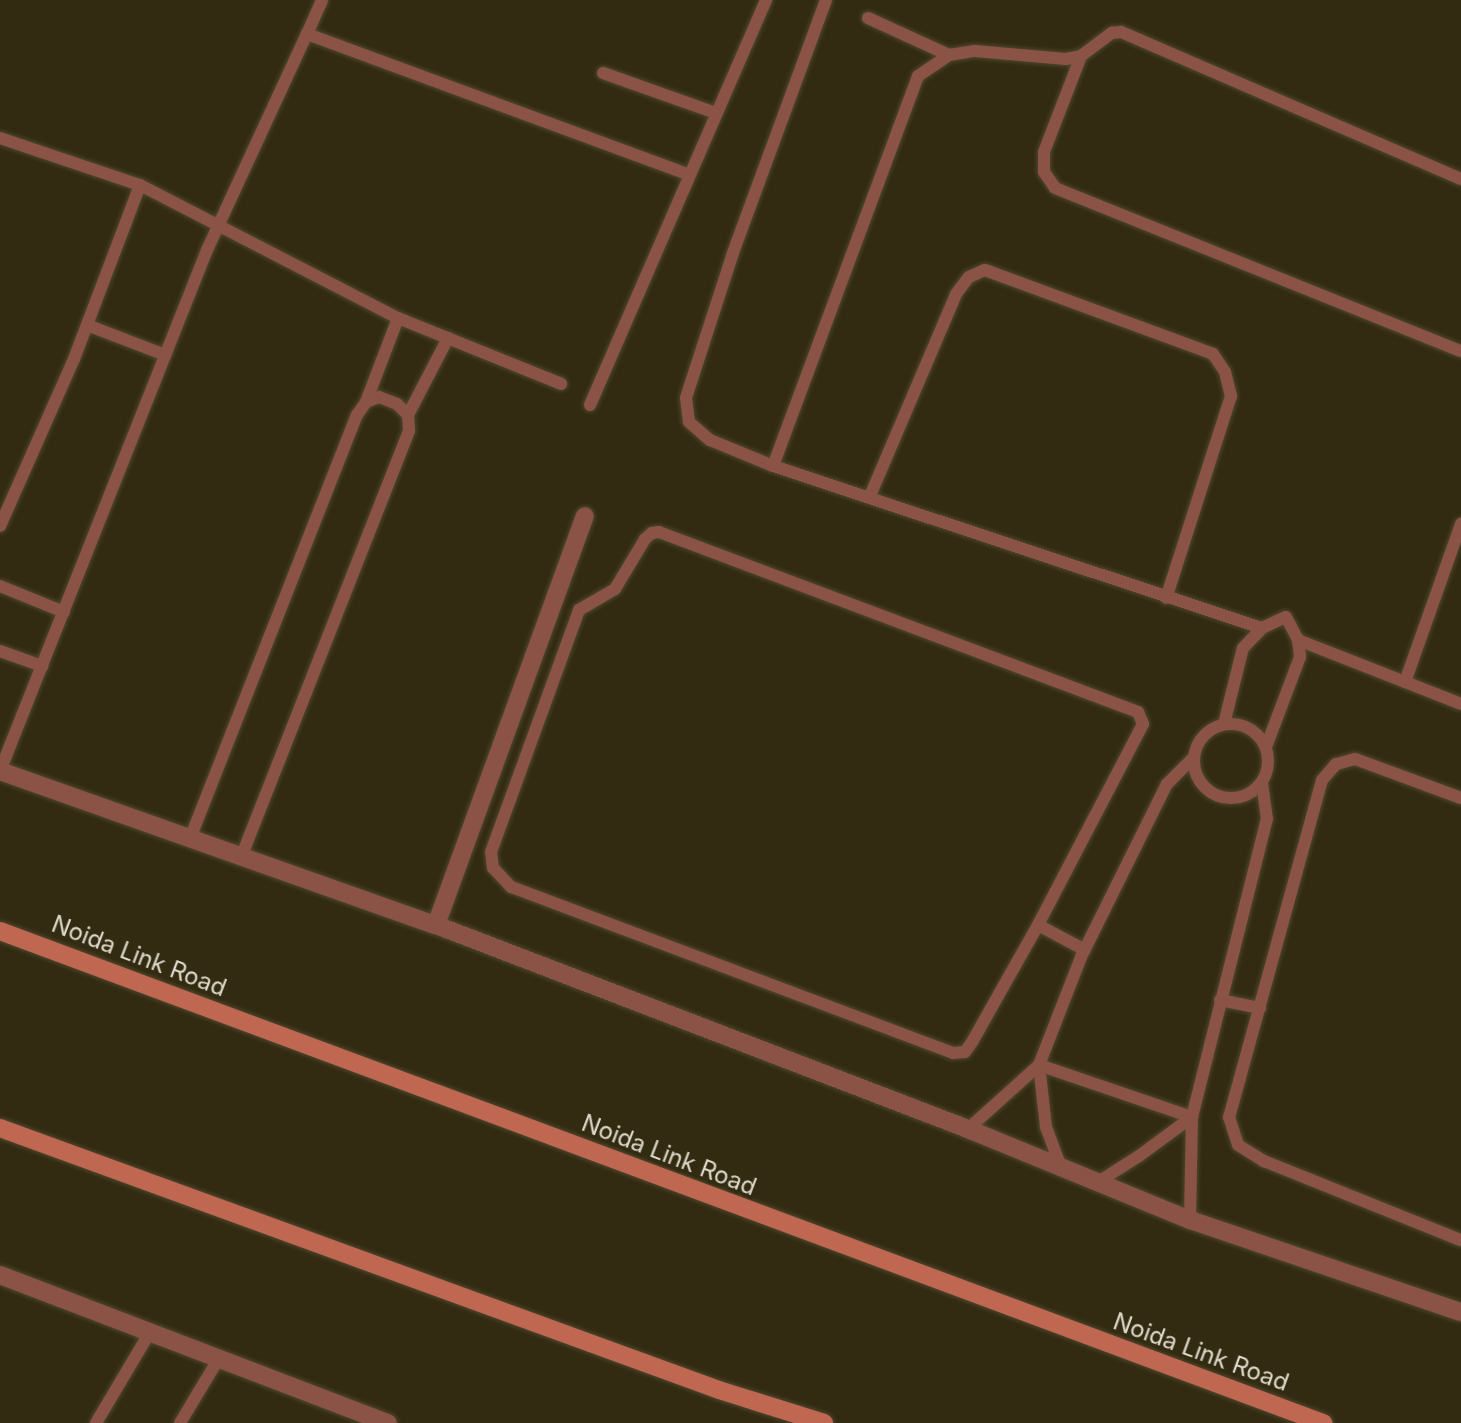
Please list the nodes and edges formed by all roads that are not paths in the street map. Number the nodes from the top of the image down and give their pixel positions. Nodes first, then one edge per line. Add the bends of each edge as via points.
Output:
1 (322, 0) edge
2 (766, 0) edge
3 (826, 0) edge
4 (869, 18) dead end
5 (307, 34) junction
6 (949, 55) junction
7 (1081, 57) junction
8 (603, 74) dead end
9 (716, 113) junction
10 (0, 138) edge
11 (688, 174) junction
12 (1461, 179) edge
13 (140, 185) junction
14 (220, 224) junction
15 (398, 318) junction
16 (87, 325) junction
17 (448, 338) junction
18 (1461, 351) edge
19 (165, 355) junction
20 (561, 384) dead end
21 (366, 402) junction
22 (590, 405) dead end
23 (408, 415) junction
24 (773, 466) junction
25 (870, 496) junction
26 (585, 516) dead end
27 (1461, 524) edge
28 (0, 526) edge
29 (0, 586) edge
30 (1167, 598) junction
31 (64, 612) junction
32 (1262, 628) junction
33 (1298, 640) junction
34 (0, 651) edge
35 (42, 666) junction
36 (1405, 682) junction
37 (1461, 704) edge
38 (1224, 724) junction
39 (1266, 747) junction
40 (1194, 757) junction
41 (0, 771) edge
42 (1262, 782) junction
43 (1461, 797) edge
44 (191, 836) junction
45 (242, 855) junction
46 (436, 925) junction
47 (1038, 925) junction
48 (0, 930) edge
49 (1085, 950) junction
50 (1220, 1000) junction
51 (1261, 1008) junction
52 (1039, 1065) junction
53 (1192, 1117) junction
54 (0, 1128) edge
55 (968, 1129) junction
56 (1061, 1167) junction
57 (1098, 1182) junction
58 (1190, 1220) junction
59 (1461, 1240) edge
60 (0, 1275) edge
61 (1461, 1312) edge
62 (150, 1332) junction
63 (219, 1358) junction
64 (354, 1417) edge
65 (96, 1423) edge
66 (180, 1423) edge
67 (388, 1423) edge
68 (824, 1423) edge
69 (1323, 1423) edge

1 - 5 lane
2 - 9 lane
3 - 24 lane via 733,253 686,398 689,422 710,440
4 - 6 lane
5 - 11 lane
5 - 14 lane
6 - 7 lane via 975,51
6 - 24 lane via 918,76
7 - 12 lane via 1112,33 1121,32
7 - 18 lane via 1044,152 1044,172 1055,188
8 - 9 lane
9 - 11 lane
10 - 13 lane
11 - 22 lane
13 - 14 lane
13 - 16 lane
14 - 15 lane
14 - 19 lane
15 - 17 lane
15 - 21 lane
16 - 19 lane
16 - 28 lane
17 - 20 lane
17 - 23 lane
19 - 31 lane
21 - 23 lane via 379,397 397,404
21 - 44 lane
23 - 45 lane via 402,453
24 - 25 lane
25 - 30 lane
25 - 30 lane via 956,294 970,277 985,270 1213,354 1225,372 1231,396
26 - 46 street
27 - 36 lane
29 - 31 lane
30 - 32 lane
31 - 35 lane
32 - 33 lane via 1286,617
32 - 38 lane via 1243,648
33 - 36 lane
33 - 39 lane via 1300,657
34 - 35 lane
35 - 41 lane
36 - 37 lane
38 - 39 lane via 1249,729
38 - 40 lane via 1205,736
39 - 42 lane
40 - 42 lane via 1200,780 1218,796 1243,796
40 - 49 lane via 1167,784
41 - 44 street
42 - 50 lane via 1267,819
43 - 51 lane via 1355,759 1336,764 1322,780
44 - 45 street
45 - 46 street
46 - 55 street
47 - 47 lane via 1143,724 1138,712 659,532 645,539 615,589 579,610 491,852 493,868 511,887 953,1053 965,1052 972,1042
47 - 49 lane
48 - 69 main road, Noida Link Road
49 - 52 lane
50 - 51 lane
50 - 53 lane
51 - 59 lane via 1229,1116 1238,1145 1264,1161
52 - 53 lane
52 - 55 lane
52 - 56 lane via 1046,1127
53 - 57 lane
53 - 58 lane
54 - 68 main road via 719,1390
55 - 56 street
56 - 57 street
57 - 58 street
58 - 61 street
60 - 62 street
62 - 63 street
62 - 65 lane
63 - 64 street
63 - 66 lane
64 - 67 street

